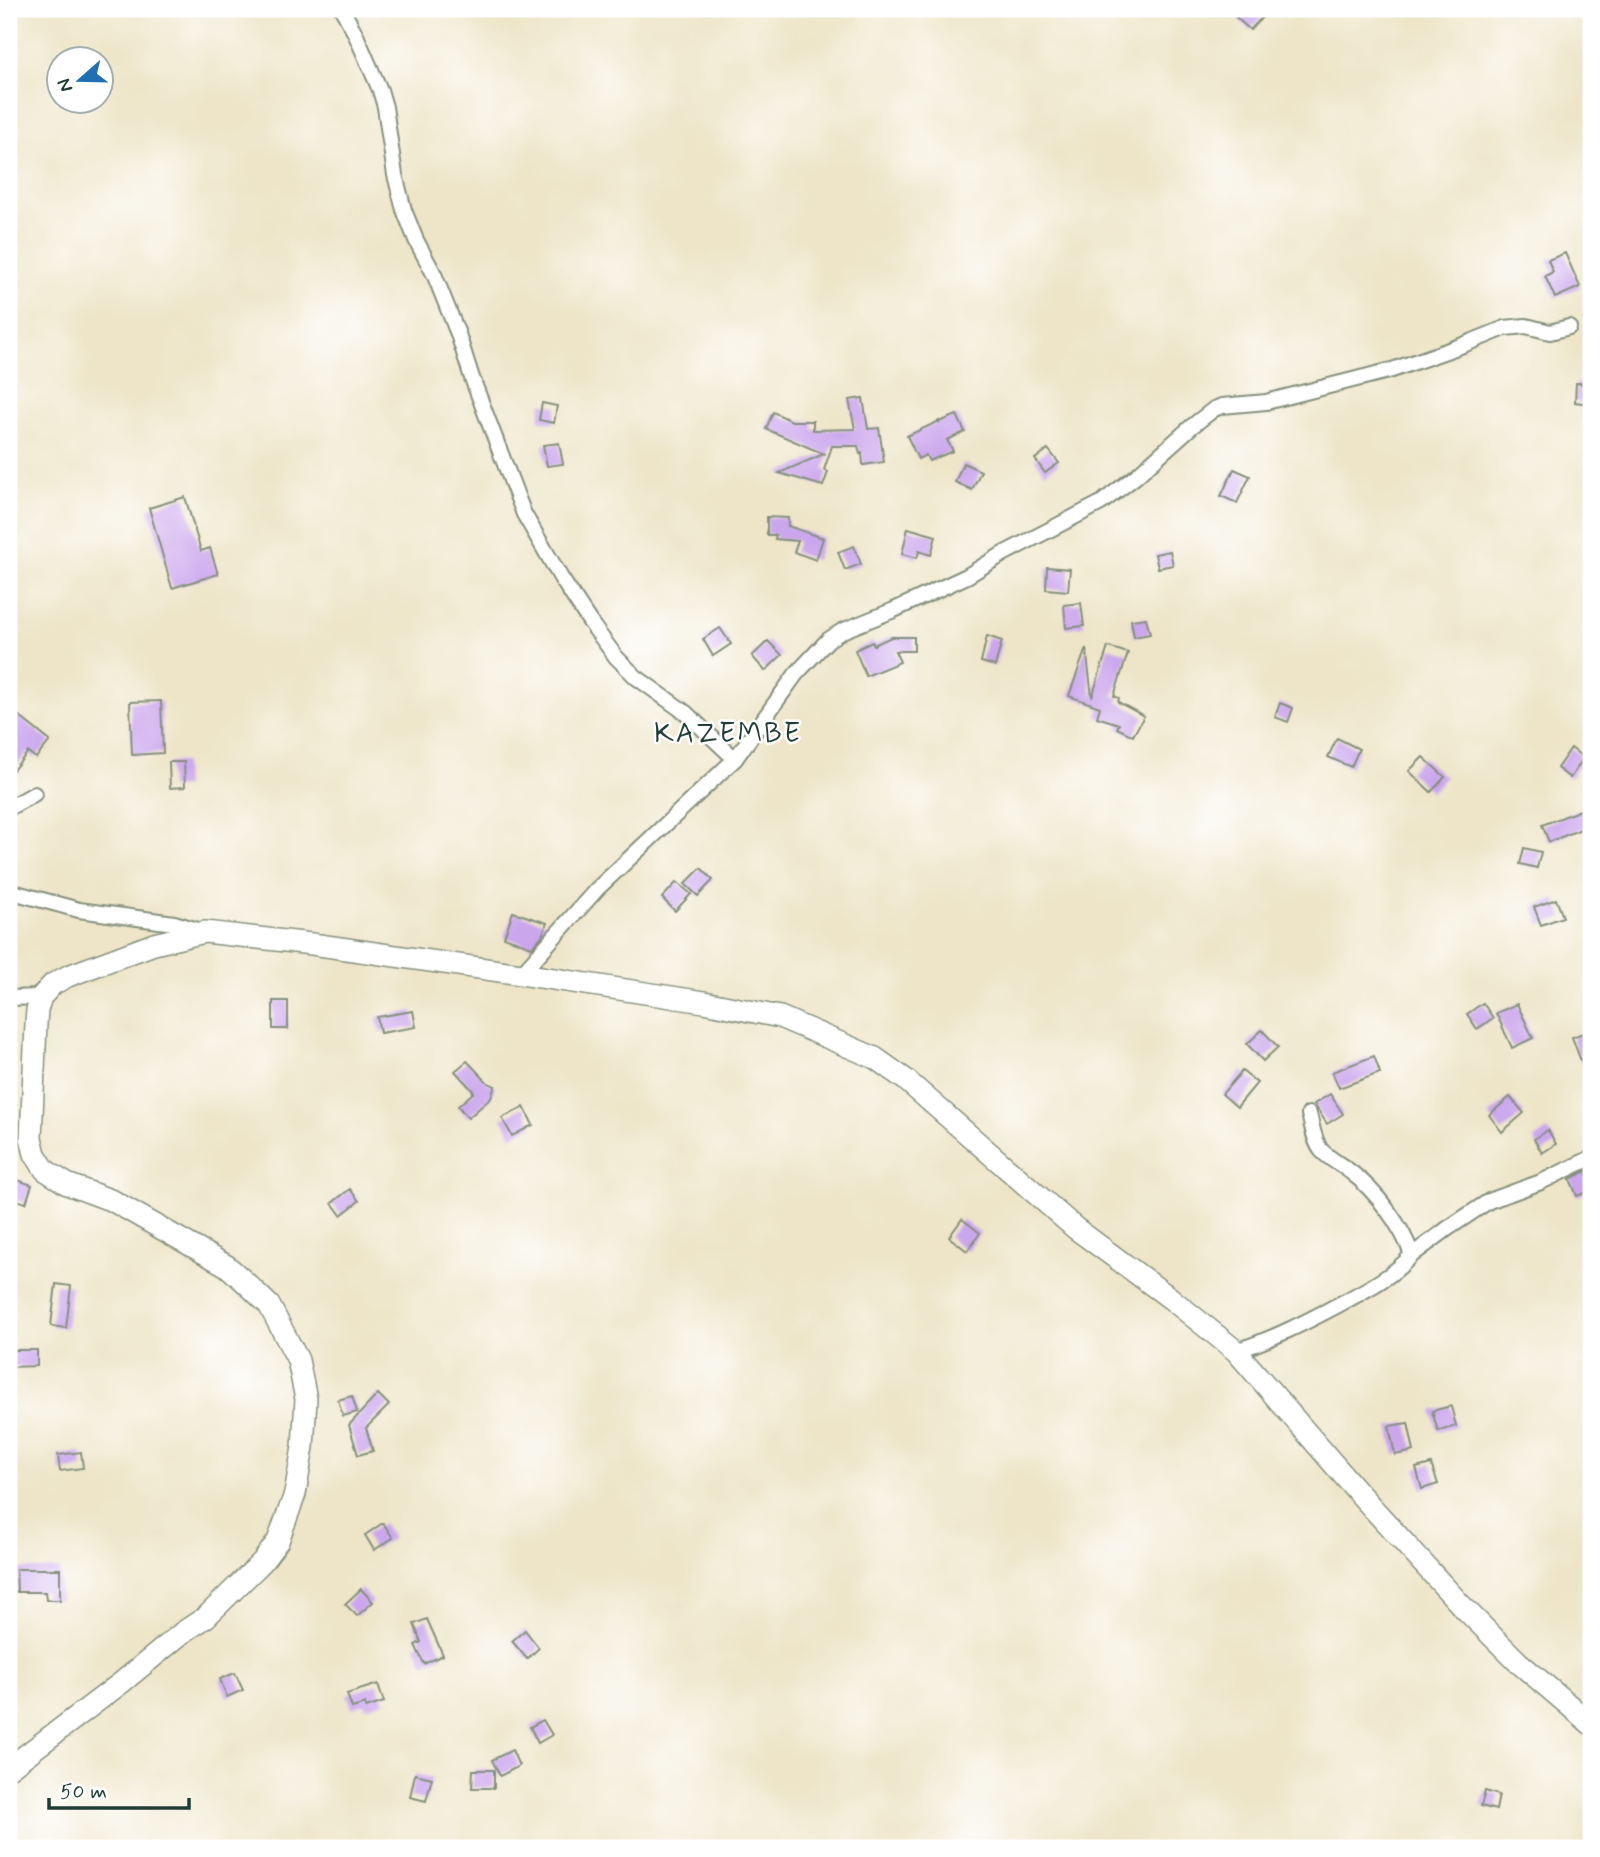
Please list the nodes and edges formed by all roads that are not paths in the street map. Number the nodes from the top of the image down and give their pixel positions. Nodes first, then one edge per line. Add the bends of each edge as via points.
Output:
1 (342, 9) edge
2 (1569, 327) dead end
3 (735, 759) junction
4 (34, 794) dead end
5 (9, 808) edge
6 (9, 891) edge
7 (205, 932) junction
8 (521, 974) junction
9 (41, 997) junction
10 (9, 998) edge
11 (1309, 1114) dead end
12 (1591, 1158) edge
13 (1412, 1255) junction
14 (1236, 1351) junction
15 (1591, 1724) edge
16 (9, 1768) edge

1 - 3 street via 380,90 404,209 458,334 524,514 561,578 616,657
2 - 3 street via 1550,332 1526,326 1505,328 1392,370 1266,402 1214,410 1101,503 967,576 828,640 796,674
3 - 8 street via 597,889
4 - 5 street
6 - 7 street via 79,910 174,923
7 - 8 street
7 - 9 street via 154,944 68,976
8 - 14 street via 780,1017 875,1058 1075,1228
9 - 10 street
9 - 16 street via 31,1138 45,1170 67,1184 113,1201 227,1266 269,1305 298,1360 306,1399 295,1494 278,1541 262,1562 206,1617
11 - 13 street via 1321,1150 1355,1175 1391,1214
12 - 13 street via 1489,1201
13 - 14 street via 1358,1294 1283,1334
14 - 15 street via 1460,1604 1518,1662

